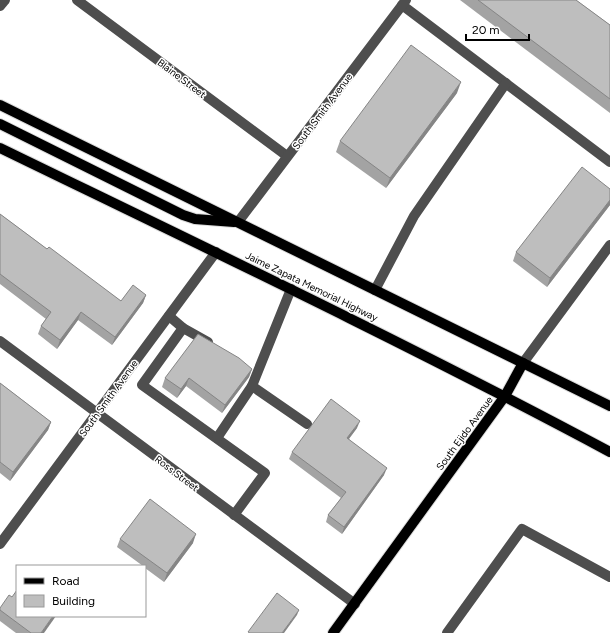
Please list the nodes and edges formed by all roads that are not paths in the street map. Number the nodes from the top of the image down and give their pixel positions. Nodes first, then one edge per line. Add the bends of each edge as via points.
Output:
1 (5, 0) edge
2 (77, 0) edge
3 (404, 3) edge
4 (0, 6) edge
5 (506, 84) junction
6 (0, 105) edge
7 (0, 124) edge
8 (0, 148) edge
9 (288, 156) junction
10 (610, 162) edge
11 (238, 222) junction
12 (610, 245) edge
13 (216, 252) junction
14 (291, 289) junction
15 (375, 290) junction
16 (169, 316) junction
17 (183, 328) junction
18 (0, 341) edge
19 (217, 348) edge
20 (523, 363) junction
21 (252, 386) junction
22 (505, 396) junction
23 (610, 406) edge
24 (97, 413) junction
25 (307, 424) dead end
26 (216, 438) junction
27 (610, 452) edge
28 (234, 515) junction
29 (0, 544) edge
30 (609, 573) edge
31 (355, 604) junction
32 (335, 633) edge
33 (447, 633) edge

1 - 4 street
2 - 9 street, Blaine Street
3 - 5 street
3 - 9 street, South Smith Avenue
5 - 10 street
5 - 15 street via 414,216
6 - 11 main road
7 - 11 main road via 183,215 195,219
8 - 13 main road, Jaime Zapata Memorial Highway
9 - 11 street, South Smith Avenue
11 - 15 main road
12 - 20 street, South Ejido Avenue
13 - 14 main road, Jaime Zapata Memorial Highway
13 - 16 street, South Smith Avenue
14 - 21 street via 254,370
14 - 22 main road, Jaime Zapata Memorial Highway
15 - 20 main road
16 - 17 street
16 - 24 street, South Smith Avenue
17 - 19 street
17 - 26 street via 142,385
18 - 24 street, Ross Street
20 - 22 main road, South Ejido Avenue
20 - 23 main road
21 - 25 street
21 - 26 street
22 - 27 main road, Jaime Zapata Memorial Highway
22 - 31 main road, South Ejido Avenue
24 - 28 street, Ross Street
24 - 29 street, South Smith Avenue
26 - 28 street via 265,473
28 - 31 street, Ross Street
30 - 33 street via 522,529
31 - 32 main road, South Ejido Avenue

